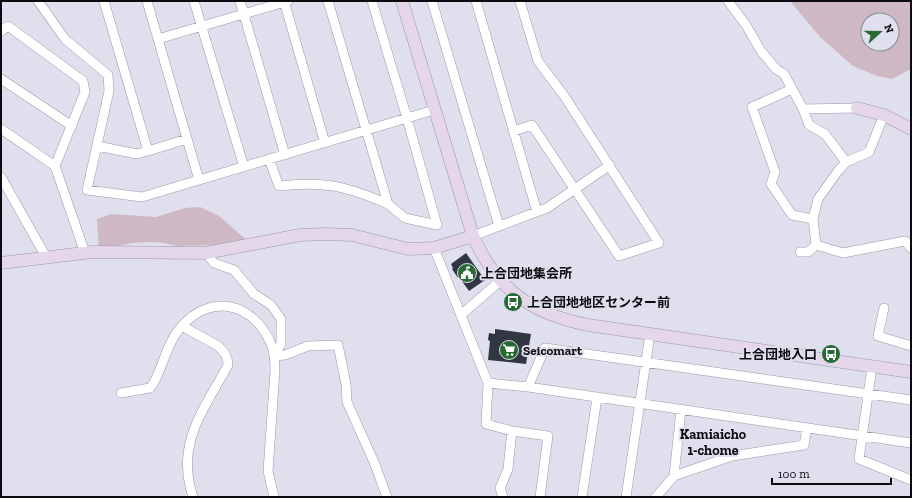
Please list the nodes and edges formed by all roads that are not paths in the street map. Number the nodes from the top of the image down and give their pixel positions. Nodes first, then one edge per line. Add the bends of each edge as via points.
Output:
1 (38, 1) edge
2 (104, 1) edge
3 (147, 1) edge
4 (194, 1) edge
5 (240, 1) edge
6 (285, 1) edge
7 (328, 1) edge
8 (372, 1) edge
9 (402, 1) edge
10 (432, 1) edge
11 (476, 1) edge
12 (520, 1) edge
13 (728, 1) edge
14 (243, 14) junction
15 (202, 26) junction
16 (1, 31) edge
17 (158, 39) junction
18 (1, 80) edge
19 (792, 89) junction
20 (857, 108) joint
21 (803, 109) junction
22 (434, 110) junction
23 (884, 115) junction
24 (407, 118) junction
25 (72, 126) junction
26 (1, 129) edge
27 (911, 129) edge
28 (367, 130) junction
29 (514, 131) junction
30 (187, 139) junction
31 (325, 143) junction
32 (97, 146) junction
33 (148, 151) junction
34 (285, 155) junction
35 (270, 159) junction
36 (846, 162) junction
37 (610, 165) junction
38 (55, 166) junction
39 (244, 167) junction
40 (1, 177) edge
41 (199, 180) junction
42 (575, 189) junction
43 (388, 204) junction
44 (538, 212) junction
45 (813, 219) junction
46 (499, 226) junction
47 (473, 236) junction
48 (816, 245) junction
49 (434, 248) junction
50 (911, 248) edge
51 (800, 252) dead end
52 (85, 253) junction
53 (206, 253) junction
54 (46, 257) junction
55 (1, 263) edge
56 (500, 281) junction
57 (884, 308) dead end
58 (461, 315) junction
59 (182, 326) junction
60 (650, 334) junction
61 (911, 346) edge
62 (274, 356) junction
63 (646, 362) junction
64 (872, 367) junction
65 (911, 372) edge
66 (488, 383) junction
67 (528, 387) junction
68 (121, 393) dead end
69 (868, 394) junction
70 (597, 398) junction
71 (911, 400) edge
72 (640, 404) junction
73 (681, 410) junction
74 (808, 428) junction
75 (512, 431) junction
76 (862, 436) junction
77 (911, 443) edge
78 (674, 476) junction
79 (911, 480) edge
80 (193, 497) edge
81 (274, 497) edge
82 (387, 497) edge
83 (503, 497) edge
84 (540, 497) edge
85 (582, 497) edge
86 (626, 497) edge
87 (656, 497) edge

1 - 32 street via 65,39 108,75 109,91
2 - 33 street
3 - 17 street
4 - 15 street
5 - 14 street
6 - 14 street
6 - 31 street
7 - 28 street
8 - 24 street
9 - 22 street
10 - 46 street
11 - 29 street
12 - 37 street via 538,61 566,97
13 - 19 street via 761,51 784,74
14 - 15 street
14 - 34 street
15 - 17 street
15 - 39 street
16 - 25 street via 8,26 83,81 85,92
17 - 30 street
18 - 25 street
19 - 21 street
19 - 45 street via 752,107 774,172 770,184 792,215
20 - 21 street
20 - 23 street
21 - 36 street via 809,125 825,134
22 - 24 street
22 - 47 street
23 - 27 street
23 - 36 street via 869,152
24 - 28 street
24 - 43 street via 437,225 406,218
25 - 38 street
26 - 38 street
28 - 31 street
28 - 43 street
29 - 42 street via 532,125
29 - 44 street
30 - 33 street
30 - 41 street
31 - 34 street
32 - 33 street via 137,154
32 - 41 street via 87,190 142,197
34 - 35 street
35 - 39 street
35 - 43 street via 278,186 307,183 329,185 356,190
36 - 45 street via 818,199
37 - 42 street
37 - 42 street via 659,244 619,256
38 - 52 street
39 - 41 street
40 - 54 street
42 - 44 street
44 - 46 street
45 - 48 street
46 - 47 street
47 - 49 street
47 - 56 street via 484,260
48 - 50 street via 843,253 905,241
48 - 51 street via 808,252
49 - 53 street via 408,249 352,235 326,234 300,235
49 - 58 street
52 - 53 street
52 - 54 street
53 - 62 street via 214,263 234,270 254,294 271,305 281,319 282,344
54 - 55 street
56 - 58 street
56 - 60 street via 526,303 560,318
57 - 61 street via 878,336
58 - 66 street
59 - 62 street via 202,310 221,305 230,306 258,324 272,345
59 - 68 street via 165,352 150,388
59 - 80 street via 218,346 228,359 228,366 194,427 190,442 187,461
60 - 63 street
60 - 64 street
62 - 81 street via 276,371 268,471
62 - 82 street via 308,346 338,345 347,402
63 - 67 street via 545,348
63 - 69 street
63 - 72 street
64 - 65 street
64 - 69 street
66 - 67 street
66 - 75 street via 486,424
67 - 70 street
69 - 71 street
69 - 76 street
70 - 72 street
70 - 85 street
72 - 73 street
72 - 86 street
73 - 74 street
73 - 78 street
74 - 76 street
74 - 78 street via 804,445 732,456
75 - 83 street via 508,469 500,488
75 - 84 street via 548,436
76 - 77 street
76 - 79 street via 859,459
78 - 87 street

